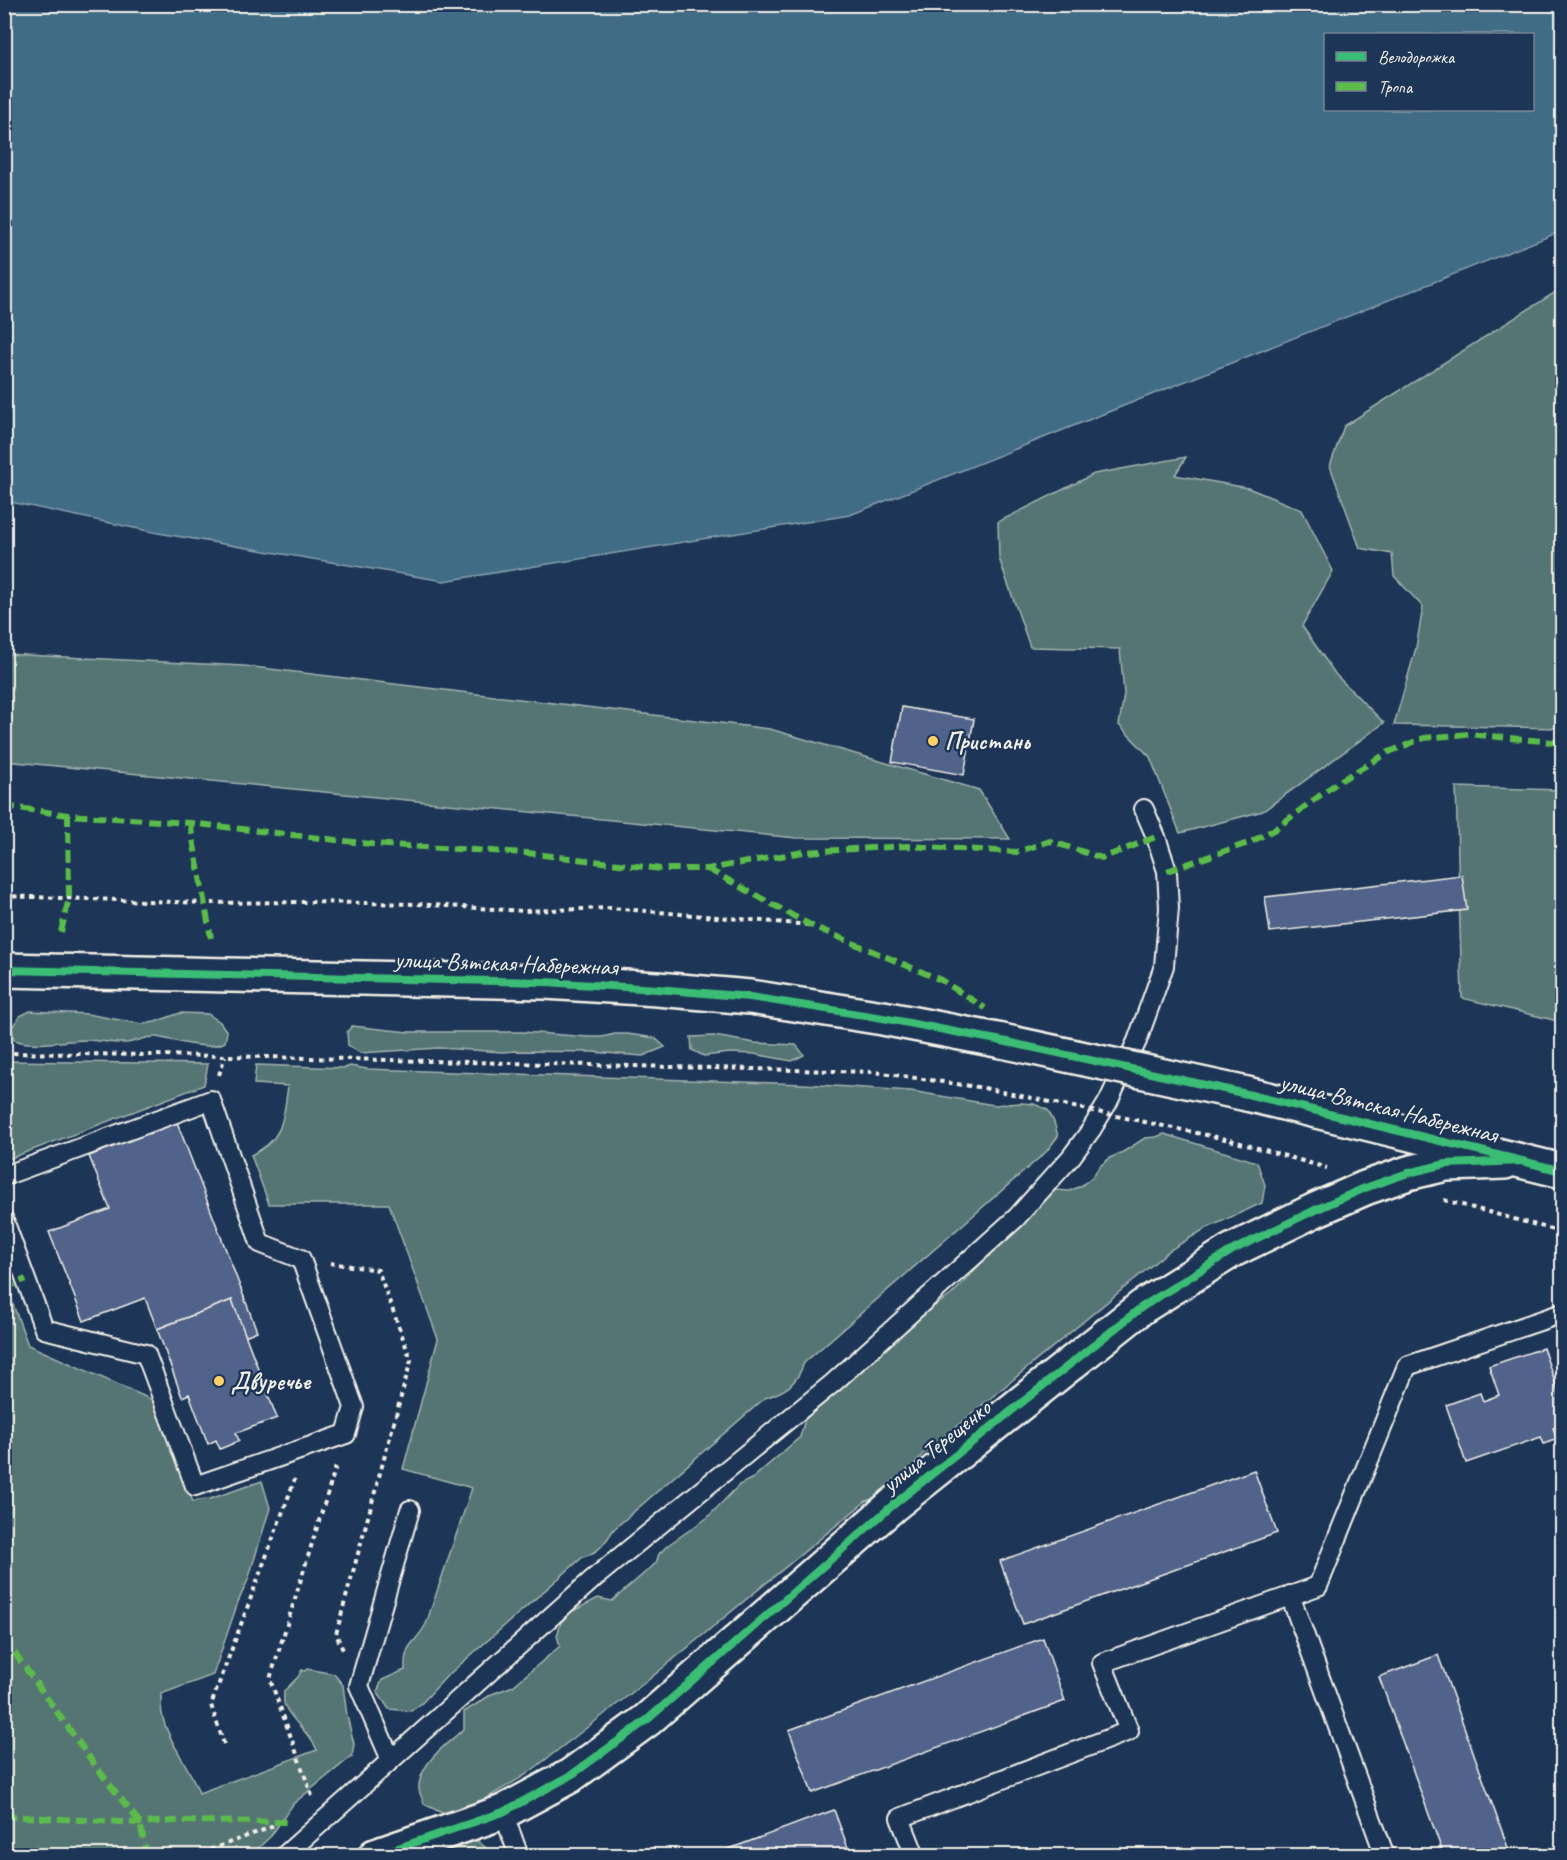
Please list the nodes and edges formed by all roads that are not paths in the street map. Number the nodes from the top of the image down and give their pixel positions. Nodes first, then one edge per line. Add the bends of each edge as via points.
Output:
1 (1144, 808) dead end
2 (4, 970) edge
3 (1522, 1161) junction
4 (1563, 1171) edge
5 (4, 1176) edge
6 (4, 1220) edge
7 (1562, 1312) edge
8 (410, 1510) dead end
9 (1290, 1595) junction
10 (391, 1760) junction
11 (503, 1812) junction
12 (284, 1856) edge
13 (375, 1856) edge
14 (519, 1856) edge
15 (915, 1856) edge
16 (1384, 1856) edge

1 - 10 lane via 1167,871 1169,908 1164,966 1137,1041 1108,1102 1071,1157 1016,1218 842,1375 593,1579
2 - 3 street, улица Вятская Набережная, bridge via 545,982 750,998 1002,1041 1247,1094
3 - 4 street, улица Терещенко
3 - 11 street, улица Терещенко via 1446,1164 1365,1188 1231,1251 1142,1307 893,1505 647,1720 570,1776
5 - 6 lane via 211,1100 260,1243 301,1259 354,1407 346,1434 195,1486 146,1354 44,1329
7 - 9 lane via 1407,1366 1318,1586
8 - 10 lane via 359,1686
9 - 15 lane via 1102,1663 1129,1731 900,1818
9 - 16 lane
10 - 12 lane
11 - 13 street, улица Терещенко
11 - 14 lane

